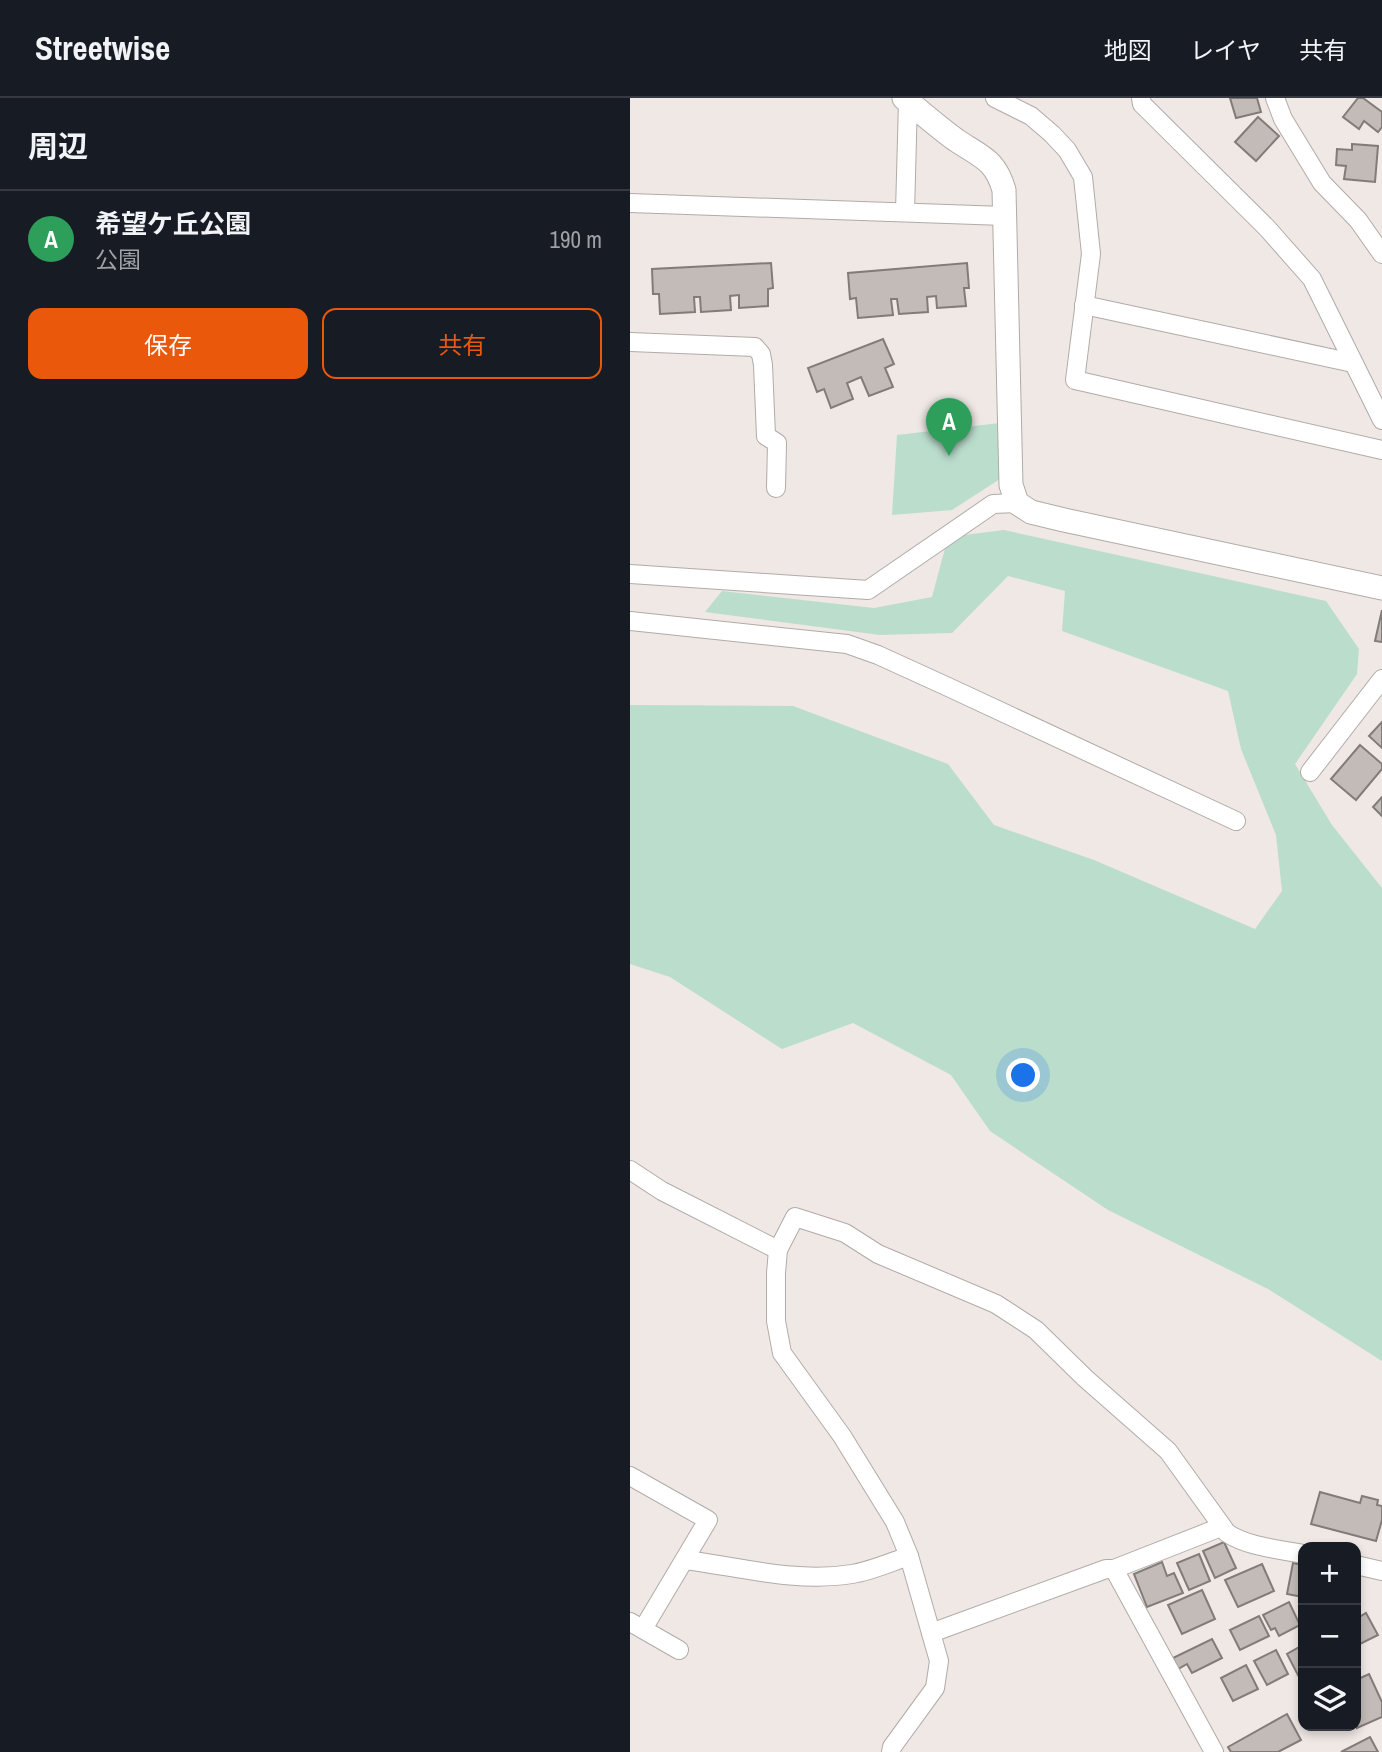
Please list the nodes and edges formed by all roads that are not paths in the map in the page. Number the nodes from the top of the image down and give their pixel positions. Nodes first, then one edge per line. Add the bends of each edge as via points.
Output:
1 (995, 98) edge
2 (1275, 98) edge
3 (906, 100) edge
4 (1140, 100) edge
5 (630, 203) edge
6 (905, 212) junction
7 (1004, 216) junction
8 (1382, 254) edge
9 (1084, 305) junction
10 (630, 342) edge
11 (1353, 363) junction
12 (1382, 420) edge
13 (1382, 450) edge
14 (776, 488) dead end
15 (1017, 503) junction
16 (630, 574) edge
17 (1382, 588) edge
18 (630, 621) edge
19 (1382, 679) edge
20 (1310, 772) dead end
21 (1236, 821) dead end
22 (630, 1170) edge
23 (778, 1250) junction
24 (630, 1476) edge
25 (1221, 1527) junction
26 (1298, 1553) edge
27 (909, 1556) junction
28 (685, 1560) junction
29 (1361, 1566) edge
30 (1114, 1569) junction
31 (1382, 1572) edge
32 (637, 1625) edge
33 (932, 1633) junction
34 (679, 1650) dead end
35 (891, 1752) edge
36 (1214, 1752) edge

1 - 9 street via 1031,116 1052,134 1083,177 1091,254
2 - 8 street via 1322,183 1358,220
3 - 6 street
3 - 7 street via 999,172
4 - 11 street via 1312,279
5 - 6 street
6 - 7 street
7 - 15 street via 1011,485
9 - 11 street
9 - 13 street via 1075,380
10 - 14 street via 755,347 764,365 766,436 777,443
11 - 12 street
15 - 16 street via 993,504 868,590
15 - 17 street via 1031,513
18 - 21 street via 846,644
19 - 20 street
22 - 23 street
23 - 25 street via 795,1217 845,1233 878,1254 1004,1309 1036,1330 1168,1451
23 - 27 street via 776,1321 782,1353 842,1436 895,1521
24 - 28 street via 708,1520
25 - 26 street via 1235,1539
25 - 30 street
27 - 28 street via 854,1574 819,1577
27 - 33 street
28 - 32 street
29 - 31 street
30 - 33 street
30 - 36 street
32 - 34 street
33 - 35 street via 939,1661 935,1688

